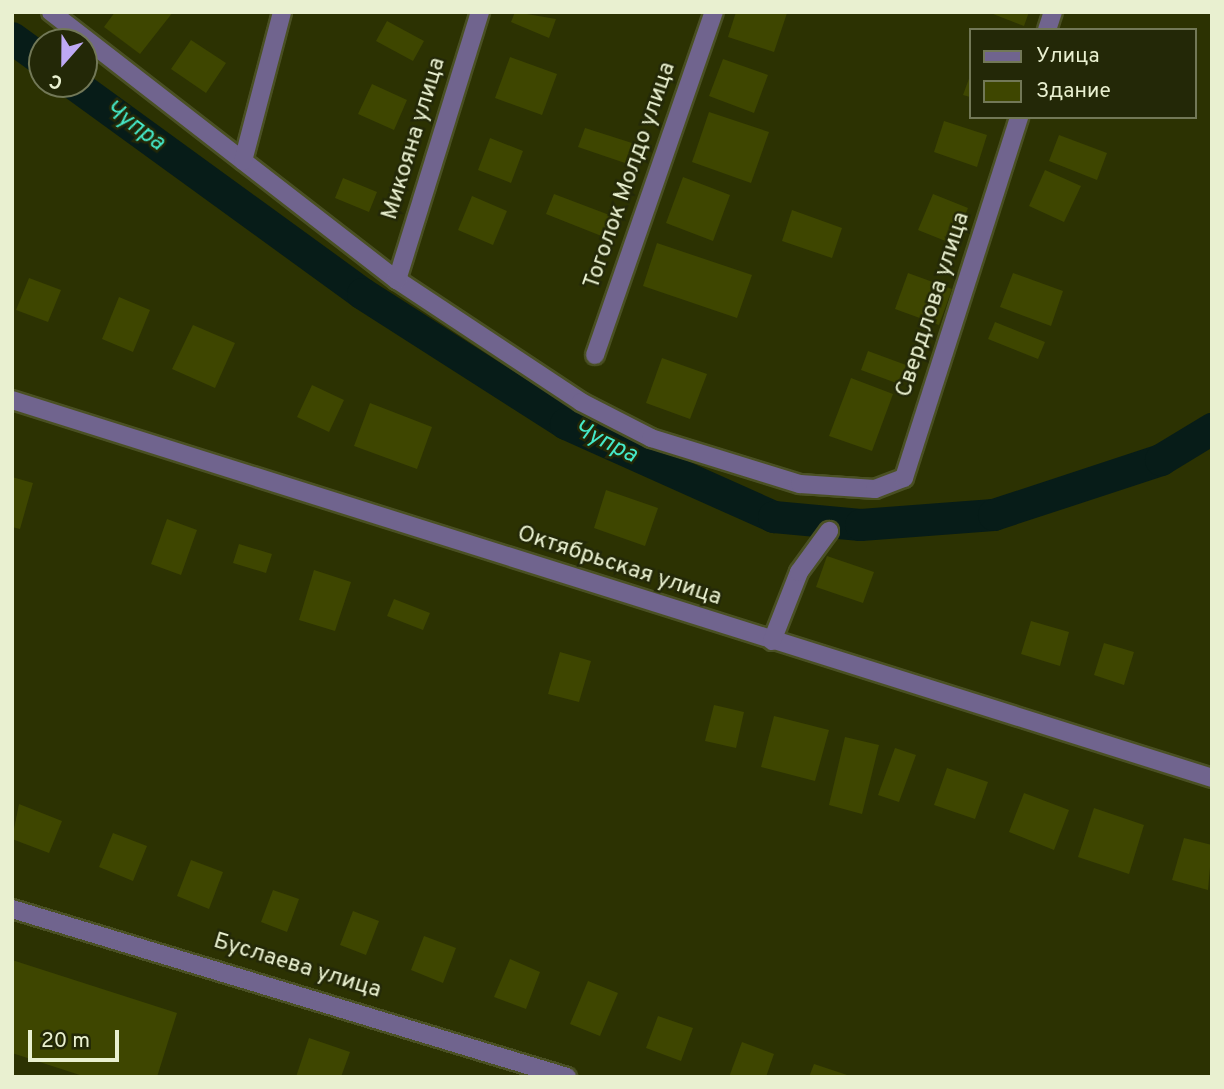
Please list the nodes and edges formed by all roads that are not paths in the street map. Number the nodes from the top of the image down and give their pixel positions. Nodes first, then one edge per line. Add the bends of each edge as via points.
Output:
1 (51, 12) edge
2 (282, 12) edge
3 (480, 12) edge
4 (713, 12) edge
5 (1018, 119) edge
6 (243, 161) junction
7 (397, 280) junction
8 (595, 355) dead end
9 (12, 400) edge
10 (829, 531) dead end
11 (772, 642) junction
12 (1212, 778) edge
13 (12, 909) edge
14 (567, 1077) edge

1 - 6 street
2 - 6 street
3 - 7 street, Микояна улица
4 - 8 street, Тоголок Молдо улица
5 - 7 street, Свердлова улица via 904,478 875,489 800,484 651,438 581,402
6 - 7 street
9 - 11 street, Октябрьская улица
10 - 11 street via 799,572
11 - 12 street, Октябрьская улица
13 - 14 street, Буслаева улица

